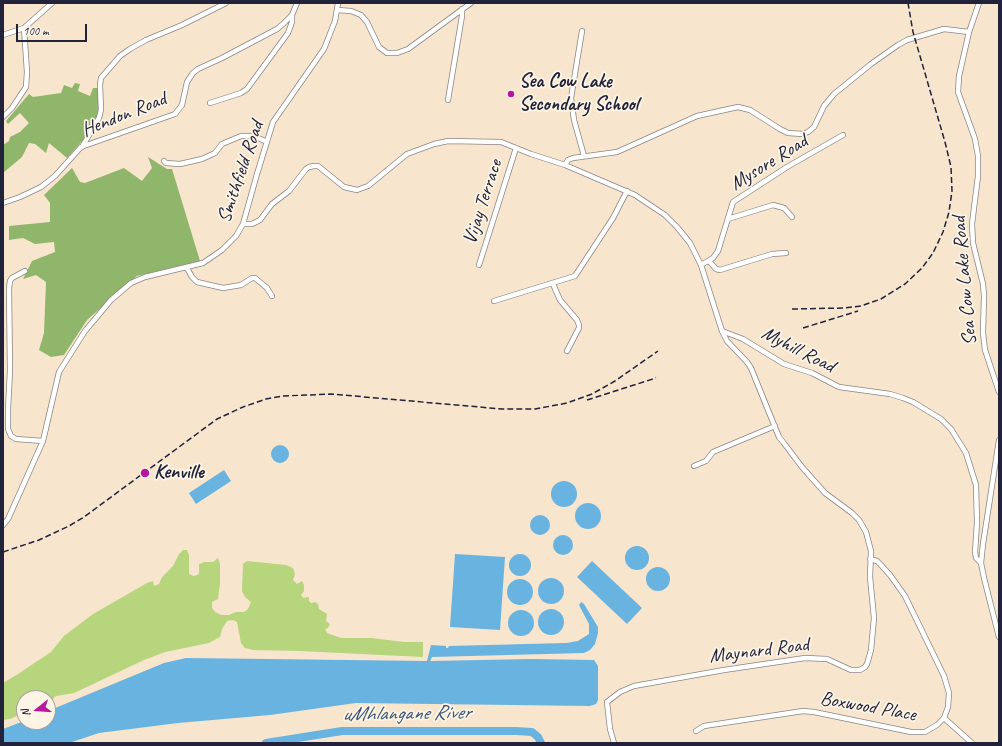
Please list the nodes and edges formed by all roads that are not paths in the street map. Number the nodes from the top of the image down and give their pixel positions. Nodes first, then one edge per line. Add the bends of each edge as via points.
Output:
1 (52, 3) edge
2 (226, 3) edge
3 (297, 3) edge
4 (338, 3) edge
5 (471, 3) edge
6 (979, 3) edge
7 (462, 9) junction
8 (337, 10) junction
9 (292, 15) junction
10 (24, 28) junction
11 (582, 31) dead end
12 (970, 32) junction
13 (3, 35) edge
14 (448, 100) dead end
15 (210, 103) dead end
16 (3, 118) edge
17 (843, 135) dead end
18 (267, 142) junction
19 (81, 147) junction
20 (516, 148) junction
21 (584, 156) junction
22 (164, 161) dead end
23 (565, 165) junction
24 (627, 191) junction
25 (3, 203) edge
26 (792, 217) dead end
27 (728, 219) junction
28 (243, 224) junction
29 (786, 252) dead end
30 (709, 261) junction
31 (479, 265) dead end
32 (701, 265) junction
33 (187, 268) junction
34 (25, 271) dead end
35 (553, 284) junction
36 (272, 296) dead end
37 (494, 301) dead end
38 (722, 331) junction
39 (3, 334) edge
40 (9, 334) junction
41 (567, 351) dead end
42 (999, 392) edge
43 (775, 426) junction
44 (999, 440) edge
45 (43, 441) junction
46 (694, 466) dead end
47 (3, 525) edge
48 (870, 559) junction
49 (982, 563) junction
50 (999, 637) edge
51 (944, 718) junction
52 (696, 731) dead end
53 (614, 743) edge
54 (972, 743) edge

1 - 10 street
2 - 19 street via 146,40 120,56 101,78 99,118
3 - 9 street, Hendon Road
4 - 8 street, Smithfield Road
5 - 7 street
6 - 12 street, Sea Cow Lake Road
7 - 8 street via 408,48 397,53 387,53 379,47 361,15
7 - 14 street
8 - 18 street, Smithfield Road via 324,49 275,118
9 - 15 street via 288,32 247,89
9 - 19 street, Hendon Road via 277,29 198,68 187,82 182,105 175,114
10 - 13 street
10 - 16 street via 26,86
11 - 21 street via 571,98
12 - 21 street via 944,29 898,45 834,94 824,106 814,126 803,134 788,133 750,110 738,108 697,116 617,152
12 - 42 street, Sea Cow Lake Road via 959,76 958,92 975,139 978,156 972,224 973,243 983,284 985,350
17 - 27 street, Mysore Road via 735,200 731,204
18 - 22 street via 254,136 241,136 222,144 215,153 202,159 180,164
18 - 28 street, Smithfield Road
19 - 25 street, Hendon Road via 42,187
20 - 23 street
20 - 28 street via 494,141 448,141 434,144 407,154 368,186 358,190 344,188 323,169 314,166 306,169 289,191 272,204 260,220 252,224
20 - 31 street, Vijay Terrace
21 - 23 street via 570,159
23 - 24 street
24 - 32 street via 672,221 690,243
24 - 35 street via 578,273
26 - 27 street via 784,208 773,205
27 - 30 street, Mysore Road via 718,251
28 - 33 street, Smithfield Road via 236,236 207,262
29 - 30 street via 720,270
30 - 32 street, Mysore Road
32 - 38 street
33 - 36 street via 197,282 223,288 234,287 255,278
33 - 45 street, Smithfield Road via 152,275 132,283 111,300 85,331 59,372
34 - 40 street via 12,278 10,282
35 - 37 street
35 - 41 street via 560,300 579,326
38 - 43 street, Maynard Road via 727,341 751,368
38 - 49 street, Myhill Road via 752,344 784,364 812,373 839,387 904,398 946,424 963,448 975,478 975,552 976,558
39 - 40 street
40 - 45 street via 9,432 16,440
43 - 46 street via 713,452 706,461
43 - 48 street, Maynard Road via 779,437 825,493 859,520 869,542
44 - 49 street
45 - 47 street, Smithfield Road
48 - 51 street, Boxwood Place via 882,565 900,588 940,666 948,693 948,707
48 - 53 street, Maynard Road via 874,618 871,650 863,669 851,670 822,658 794,659 634,686 607,702
49 - 50 street
51 - 52 street, Boxwood Place via 932,729 917,733 804,711 704,726
51 - 54 street

